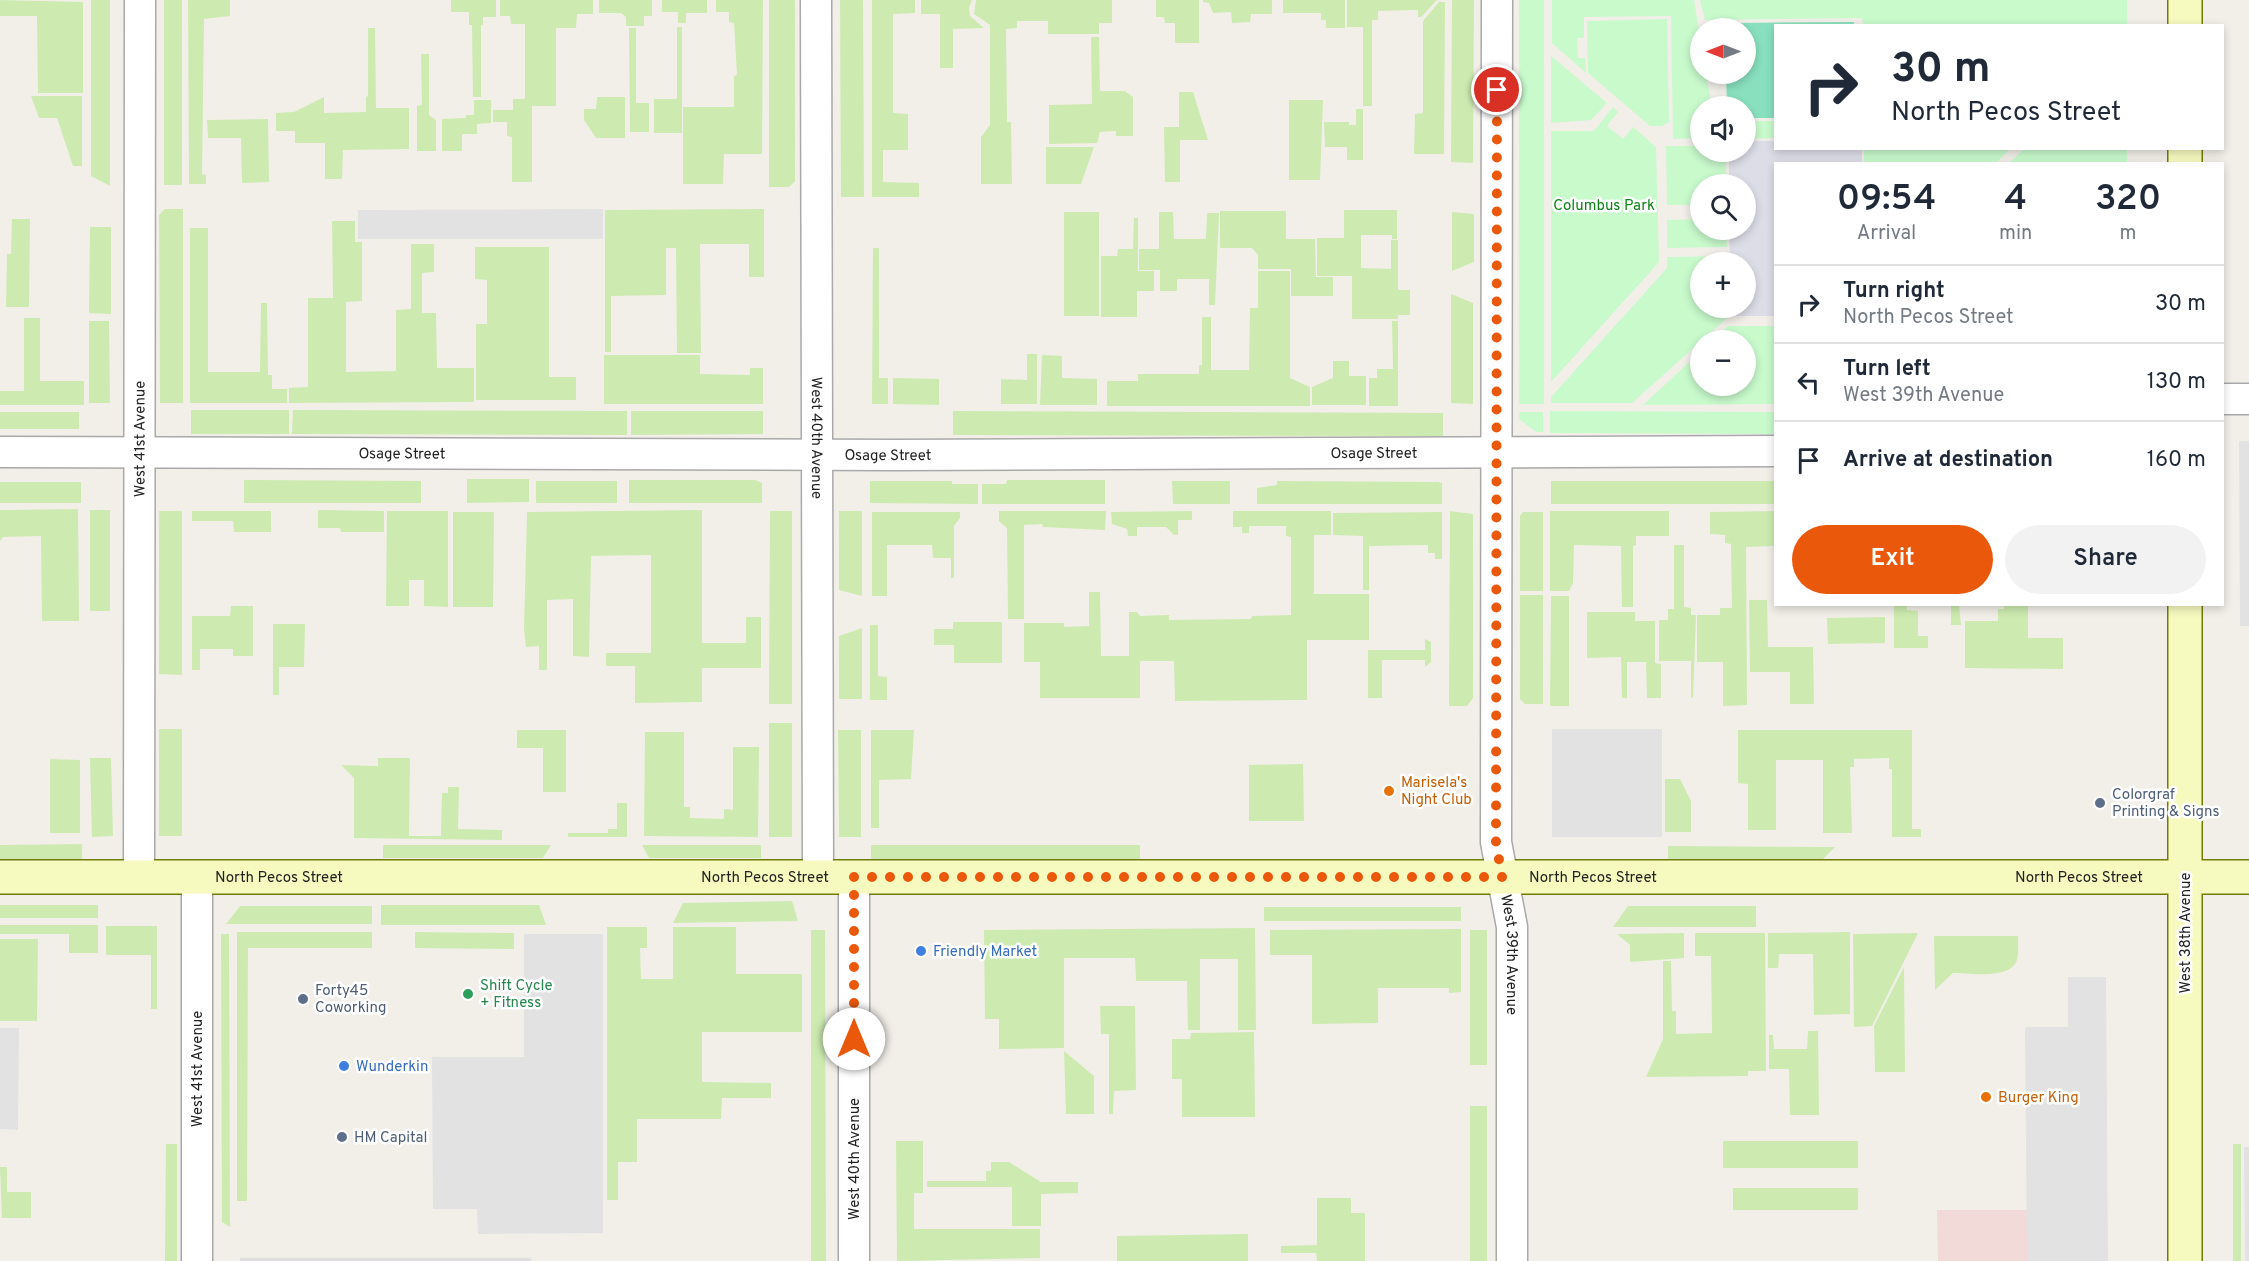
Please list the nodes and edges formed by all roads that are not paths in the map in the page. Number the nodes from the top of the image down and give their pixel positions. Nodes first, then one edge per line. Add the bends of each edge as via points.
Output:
1 (140, 0) edge
2 (816, 0) edge
3 (1497, 0) edge
4 (2185, 0) edge
5 (2185, 24) edge
6 (2224, 399) edge
7 (2249, 399) edge
8 (1774, 451) edge
9 (0, 452) edge
10 (140, 452) junction
11 (1497, 453) junction
12 (817, 455) junction
13 (2185, 606) edge
14 (0, 877) edge
15 (139, 877) junction
16 (197, 877) junction
17 (818, 877) junction
18 (854, 877) junction
19 (1502, 877) junction
20 (2185, 877) junction
21 (2249, 877) edge
22 (197, 1261) edge
23 (854, 1261) edge
24 (1512, 1261) edge
25 (2185, 1261) edge

1 - 10 street, West 41st Avenue
2 - 12 street, West 40th Avenue
3 - 11 street, West 39th Avenue
4 - 5 main road
6 - 7 street
8 - 11 street, Osage Street
9 - 10 street, Osage Street
10 - 12 street, Osage Street
10 - 15 street, West 41st Avenue
11 - 12 street, Osage Street
11 - 19 street, West 39th Avenue via 1496,842
12 - 17 street, West 40th Avenue
13 - 20 main road, West 38th Avenue
14 - 15 main road, North Pecos Street
15 - 16 main road, North Pecos Street
16 - 17 main road, North Pecos Street
16 - 22 street, West 41st Avenue
17 - 18 main road, North Pecos Street
18 - 19 main road, North Pecos Street
18 - 23 street, West 40th Avenue
19 - 20 main road, North Pecos Street
19 - 24 street, West 39th Avenue via 1512,927
20 - 21 main road, North Pecos Street
20 - 25 main road, West 38th Avenue

